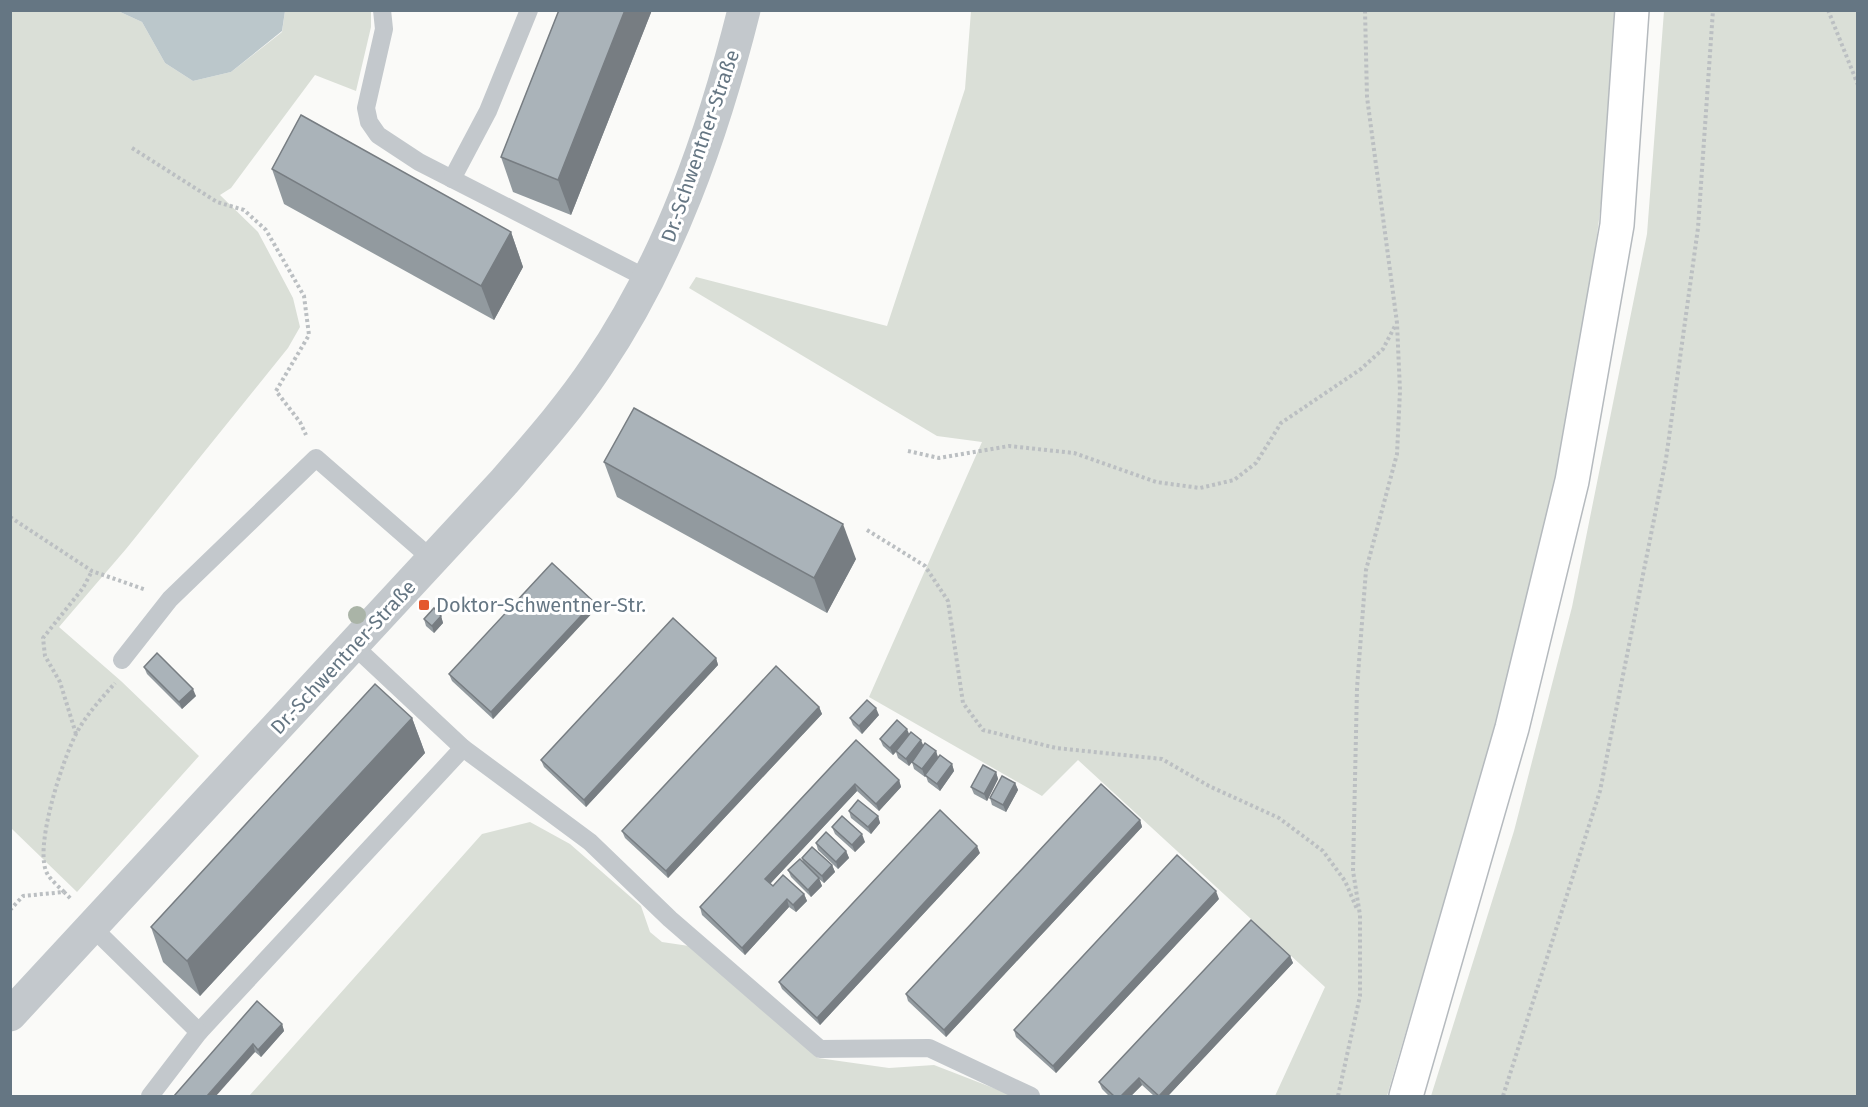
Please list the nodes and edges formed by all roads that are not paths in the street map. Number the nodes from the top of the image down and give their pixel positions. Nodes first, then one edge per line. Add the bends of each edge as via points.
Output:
1 (382, 10) edge
2 (529, 10) edge
3 (744, 10) edge
4 (1632, 10) edge
5 (452, 179) junction
6 (648, 279) junction
7 (433, 560) junction
8 (354, 645) junction
9 (122, 660) road end
10 (463, 748) junction
11 (85, 916) junction
12 (10, 1015) edge
13 (199, 1032) junction
14 (150, 1096) edge
15 (1031, 1096) edge
16 (1406, 1096) edge

1 - 5 lane via 384,29 366,108 369,122 378,135
2 - 5 lane via 488,111
3 - 6 street, Dr.-Schwentner-Straße via 710,129 667,242
4 - 16 main road via 1617,225 1572,481 1512,728
5 - 6 lane
6 - 7 street, Dr.-Schwentner-Straße via 597,367 559,418
7 - 8 street, Dr.-Schwentner-Straße
7 - 9 lane via 316,458 170,599
8 - 10 lane
8 - 11 street, Dr.-Schwentner-Straße
10 - 13 lane
10 - 15 lane via 590,842 670,919 820,1049 928,1048
11 - 12 street, Dr.-Schwentner-Straße
11 - 13 lane
13 - 14 lane

